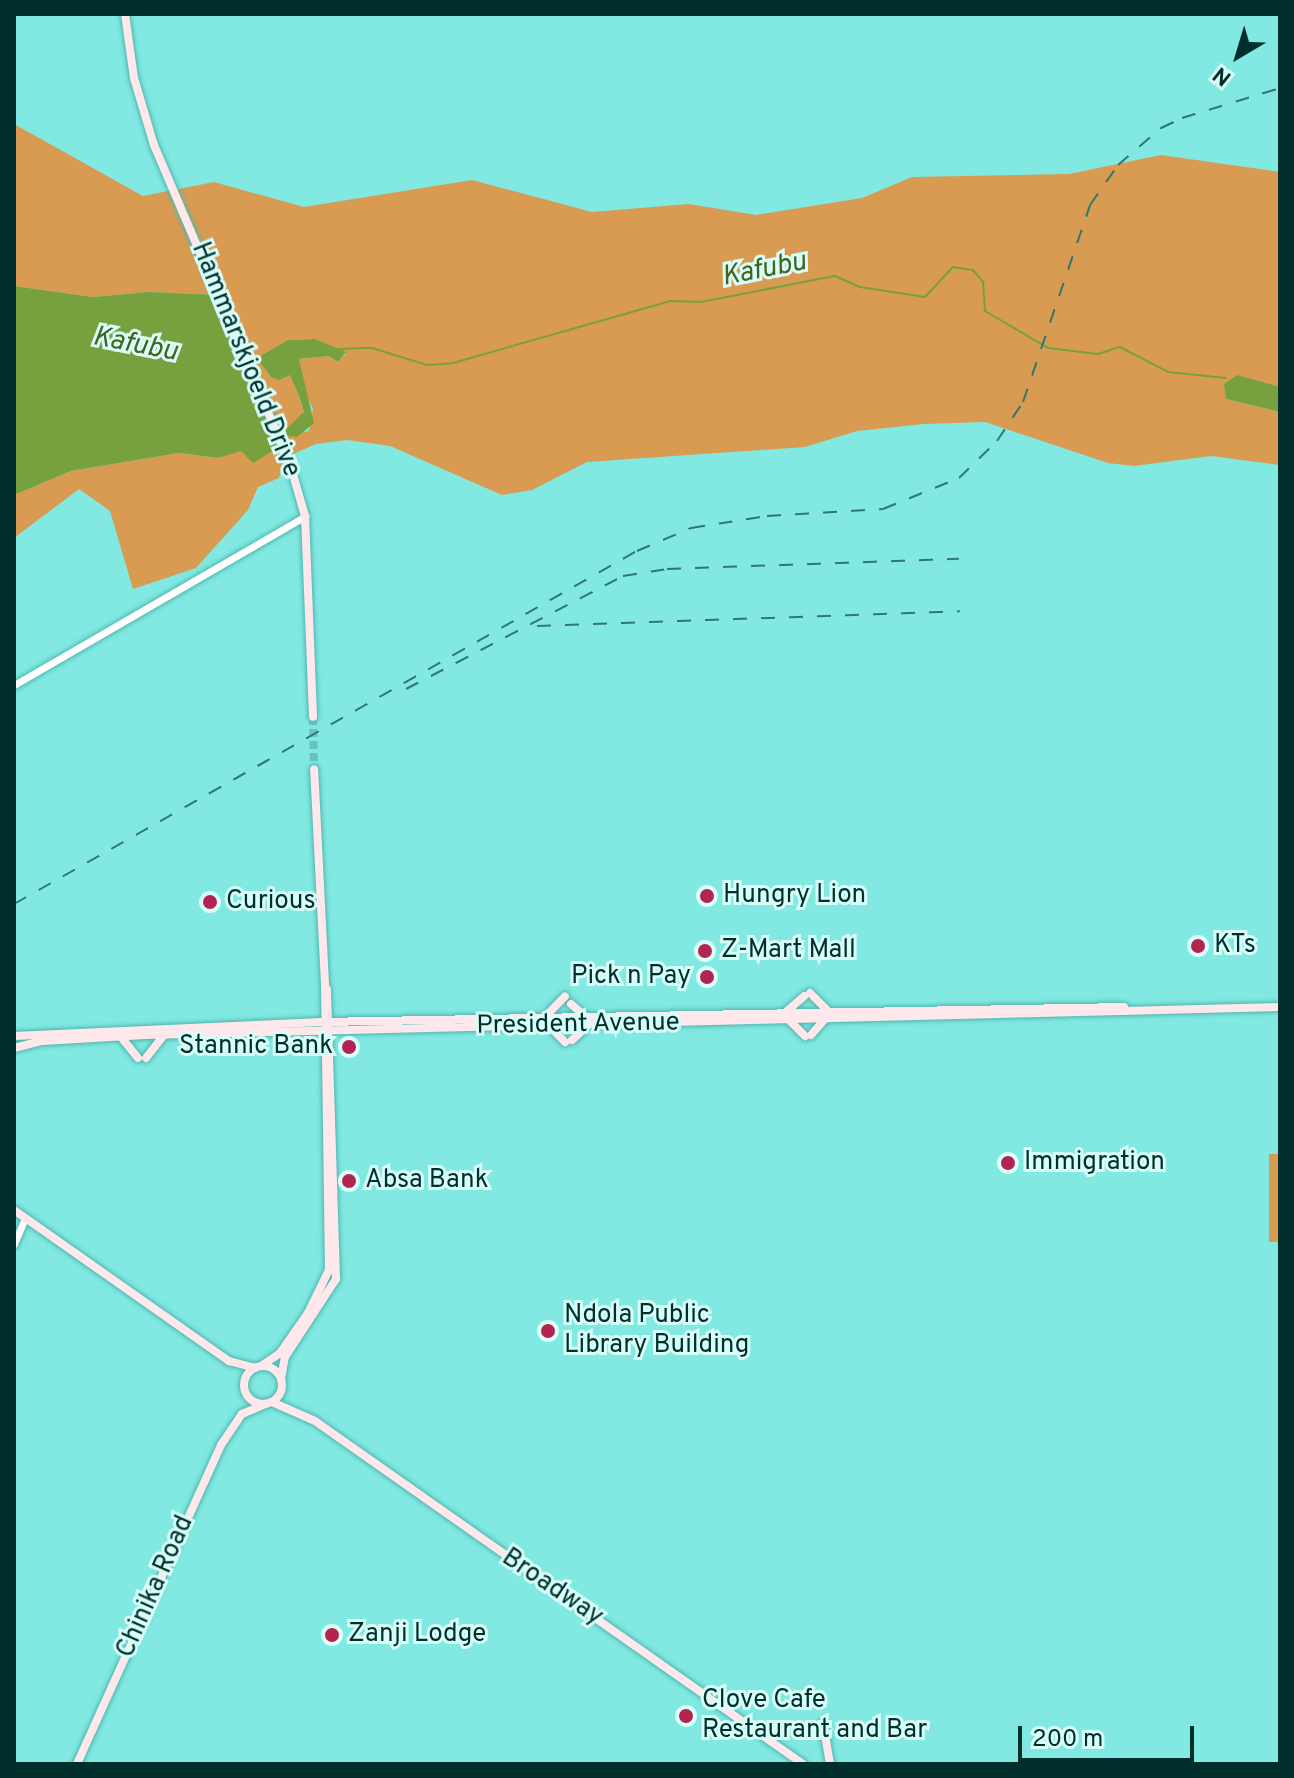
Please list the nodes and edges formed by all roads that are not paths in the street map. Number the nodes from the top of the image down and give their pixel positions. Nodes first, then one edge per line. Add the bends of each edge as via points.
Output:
1 (125, 14) edge
2 (305, 516) junction
3 (14, 685) edge
4 (313, 717) tunnel mouth
5 (314, 769) tunnel mouth
6 (326, 1000) junction
7 (1280, 1007) edge
8 (827, 1015) junction
9 (788, 1016) junction
10 (588, 1021) junction
11 (545, 1022) junction
12 (327, 1026) junction
13 (350, 1026) junction
14 (304, 1027) junction
15 (84, 1034) junction
16 (164, 1035) junction
17 (14, 1036) edge
18 (120, 1037) junction
19 (14, 1048) edge
20 (328, 1050) junction
21 (14, 1210) edge
22 (25, 1218) junction
23 (14, 1244) edge
24 (229, 1361) junction
25 (258, 1367) junction
26 (281, 1382) junction
27 (244, 1387) junction
28 (269, 1403) junction
29 (300, 1411) junction
30 (242, 1414) junction
31 (823, 1723) dead end
32 (77, 1764) edge
33 (803, 1764) edge
34 (830, 1764) edge

1 - 2 main road, Hammarskjoeld Drive via 134,78 154,145 277,433
2 - 3 street
2 - 4 main road, Hammarskjoeld Drive
5 - 6 main road
6 - 12 main road
6 - 13 main road
6 - 14 main road
7 - 8 main road, President Avenue
8 - 9 main road, President Avenue
8 - 9 main road via 808,1035
8 - 9 main road via 807,994
9 - 10 main road, President Avenue
10 - 11 main road, President Avenue
10 - 11 main road via 569,1041
10 - 11 main road via 568,1000
11 - 13 main road, President Avenue
12 - 13 main road, President Avenue
12 - 14 main road, President Avenue
12 - 20 main road
13 - 20 main road
14 - 15 main road, President Avenue
14 - 16 main road, President Avenue
14 - 20 main road
15 - 17 main road, President Avenue
15 - 18 main road, President Avenue
15 - 19 main road, President Avenue
16 - 18 main road, President Avenue
16 - 18 main road via 142,1058
20 - 25 main road via 328,1277 280,1353
20 - 26 main road via 336,1279 285,1357
21 - 22 main road
22 - 23 street
22 - 24 main road
24 - 25 main road
24 - 27 main road
25 - 26 main road
25 - 27 main road
26 - 28 main road
26 - 29 main road
27 - 28 main road via 255,1402
27 - 30 main road
28 - 29 main road
28 - 30 main road
29 - 33 main road, Broadway
30 - 32 main road, Chinika Road via 212,1463
31 - 34 main road

